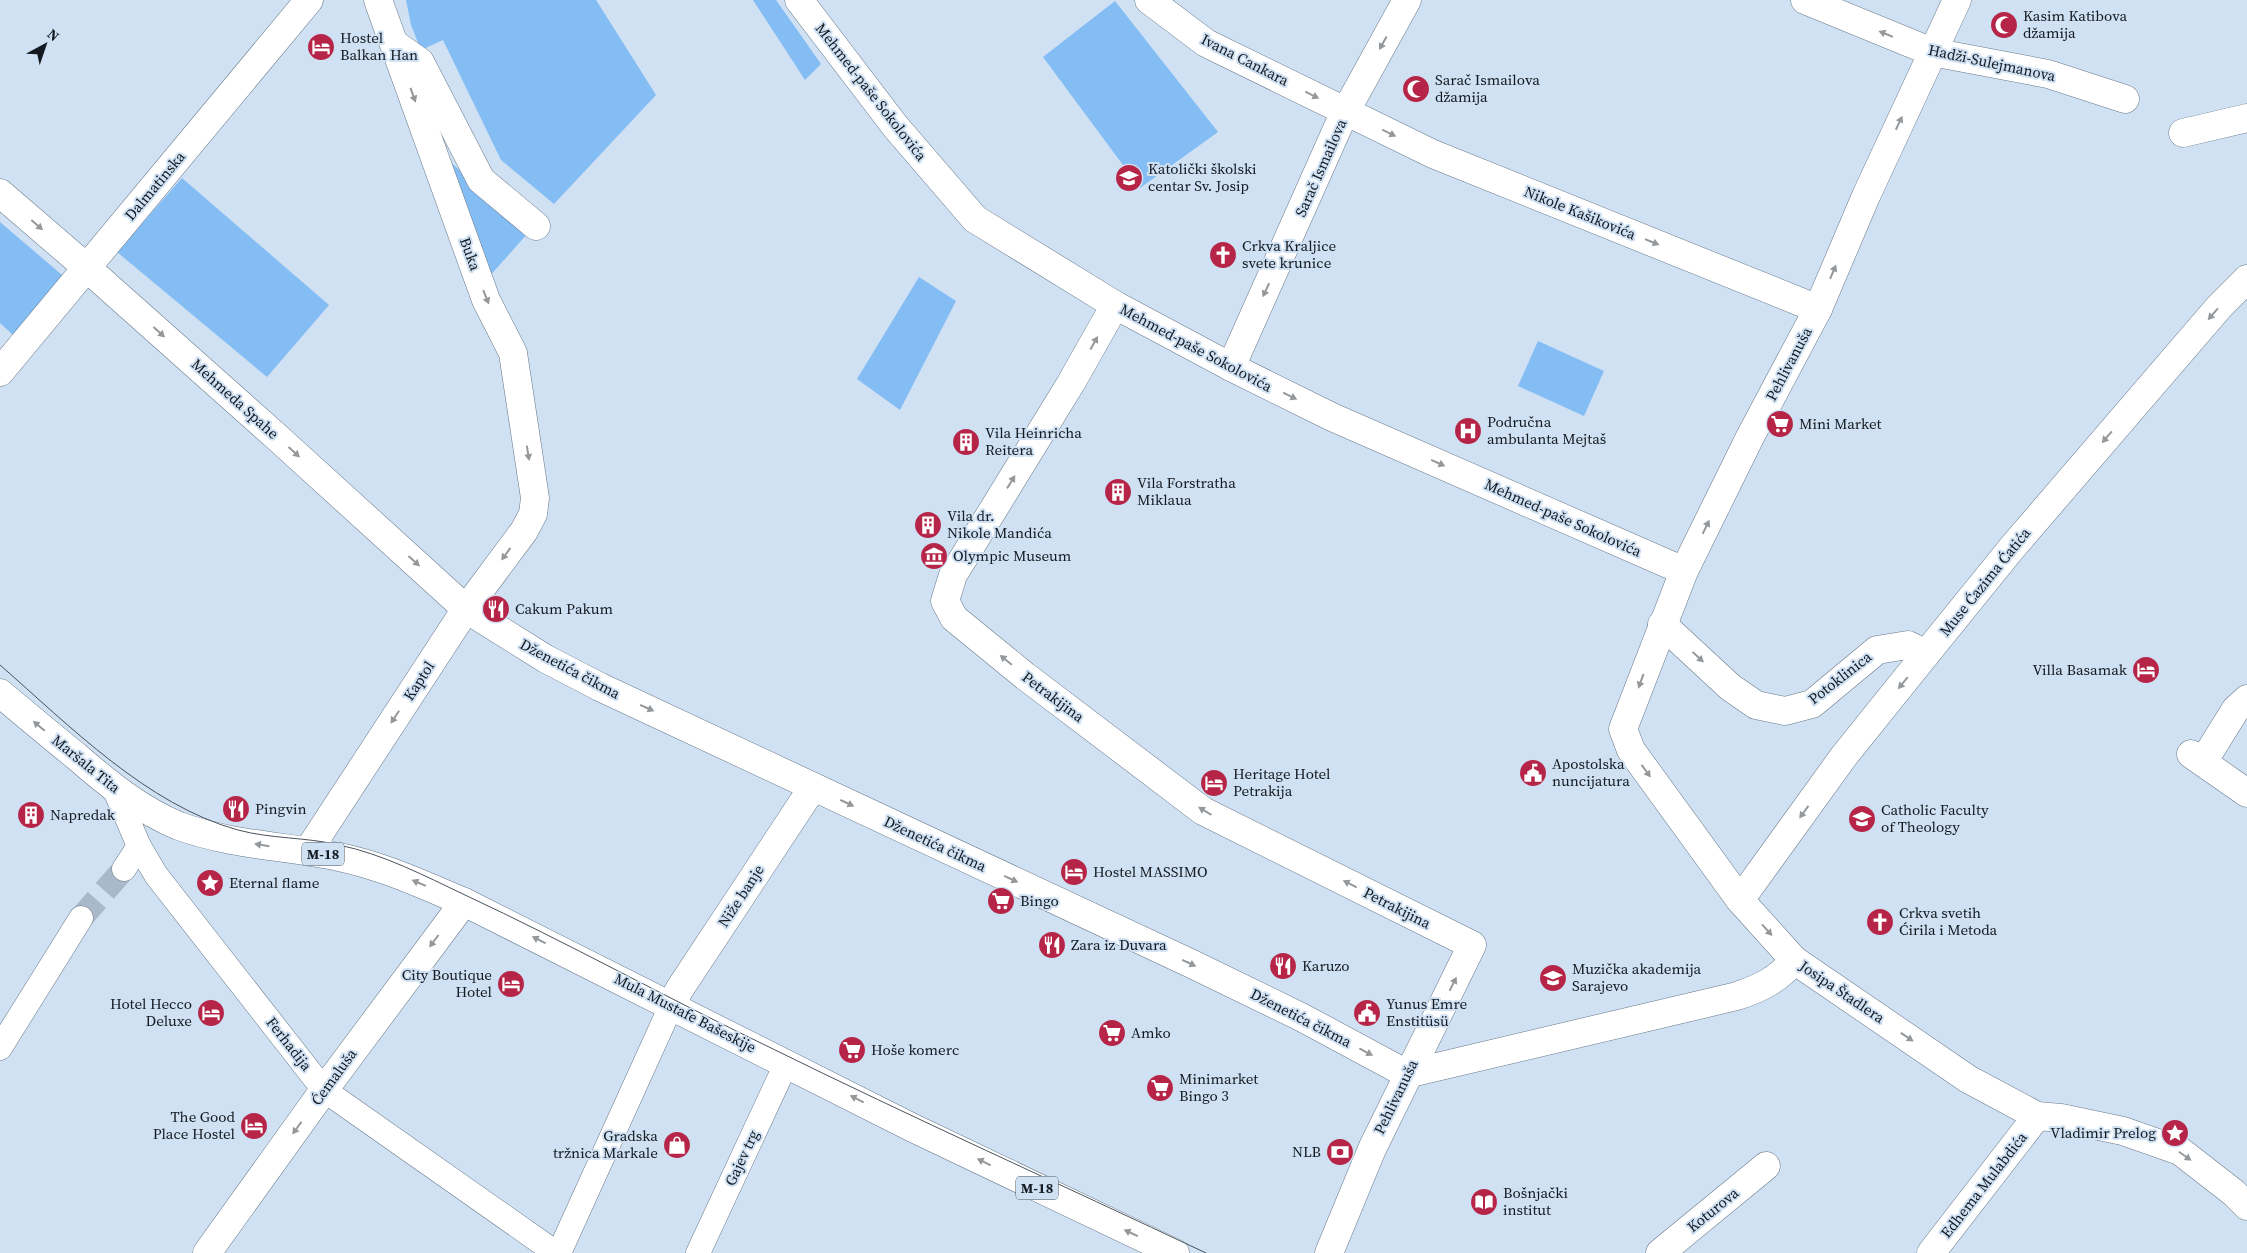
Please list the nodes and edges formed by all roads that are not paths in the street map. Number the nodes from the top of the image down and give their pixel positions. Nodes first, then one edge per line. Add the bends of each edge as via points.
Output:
1 (309, 0) edge
2 (378, 0) edge
3 (799, 0) edge
4 (1150, 0) edge
5 (1407, 0) edge
6 (1805, 0) edge
7 (1958, 0) edge
8 (394, 44) junction
9 (1932, 52) junction
10 (2125, 99) dead end
11 (1346, 111) junction
12 (2247, 118) edge
13 (2183, 133) dead end
14 (0, 193) edge
15 (536, 226) dead end
16 (87, 268) junction
17 (2247, 279) edge
18 (1115, 305) junction
19 (1818, 308) junction
20 (1231, 367) junction
21 (0, 372) edge
22 (533, 514) joint
23 (1684, 570) junction
24 (466, 609) junction
25 (1662, 624) junction
26 (1926, 654) junction
27 (0, 693) edge
28 (2247, 699) edge
29 (813, 787) junction
30 (114, 788) junction
31 (2247, 793) edge
32 (178, 825) joint
33 (139, 846) junction
34 (308, 851) junction
35 (124, 869) tunnel mouth
36 (1740, 900) junction
37 (464, 902) junction
38 (82, 918) tunnel mouth
39 (1472, 945) joint
40 (1794, 960) junction
41 (671, 1006) junction
42 (0, 1048) edge
43 (786, 1064) junction
44 (1407, 1074) junction
45 (324, 1090) junction
46 (2037, 1116) junction
47 (1766, 1166) dead end
48 (2247, 1206) edge
49 (207, 1253) edge
50 (558, 1253) edge
51 (698, 1253) edge
52 (1175, 1253) edge
53 (1329, 1253) edge
54 (1660, 1253) edge
55 (1931, 1253) edge

1 - 16 street, Dalmatinska
2 - 8 street, Buka
3 - 18 street, Mehmed-paše Sokolovića via 895,126 975,219
4 -> 11 street, Ivana Cankara via 1206,43
5 -> 11 street, Sarač Ismailova
9 -> 6 street, Hadži-Sulejmanova
7 - 9 street, Pehlivanuša
8 - 15 street via 420,62 481,180
8 -> 22 street, Buka via 486,300 513,353 535,498
9 - 10 street, Hadži-Sulejmanova via 2048,74
19 -> 9 street, Pehlivanuša
11 -> 19 street, Nikole Kašikovića via 1433,154
11 -> 20 street, Sarač Ismailova
12 - 13 street
14 -> 16 street, Mehmeda Spahe
16 - 21 street, Dalmatinska
16 -> 24 street, Mehmeda Spahe
17 -> 26 street, Muse Ćazima Ćatića via 2219,307
18 - 20 street, Mehmed-paše Sokolovića
39 -> 18 street, Petrakijina via 1203,811 954,618 945,601 953,575
23 -> 19 street, Pehlivanuša
20 -> 23 street, Mehmed-paše Sokolovića via 1332,417
22 -> 24 street, Kaptol
23 - 25 street, Pehlivanuša
24 -> 29 street, Dženetića čikma via 546,659 600,687
24 -> 34 street, Kaptol
25 -> 26 street, Potoklinica via 1730,687 1756,705 1785,711 1812,704 1876,650 1908,645
25 -> 36 street, Pehlivanuša via 1624,729 1631,750
26 -> 36 street, Muse Ćazima Ćatića via 1844,756
30 -> 27 street, Maršala Tita / M-18
28 - 31 street via 2197,758
29 - 41 street, Niže banje
29 -> 44 street, Dženetića čikma via 1192,964
30 - 32 street, Maršala Tita / M-18
30 - 33 street, Ferhadija
34 -> 32 street, Mula Mustafe Bašeskije / M-18 via 236,841
33 - 35 street
33 - 45 street, Ferhadija via 156,875
37 -> 34 street, Mula Mustafe Bašeskije / M-18 via 365,863
36 -> 40 street
41 -> 37 street, Mula Mustafe Bašeskije / M-18
37 -> 45 street, Ćemaluša
38 - 42 street
44 -> 39 street, Pehlivanuša
40 - 44 street, Josipa Štadlera via 1783,973 1763,987 1737,996
40 -> 46 street, Josipa Štadlera via 1968,1079
41 - 43 street, Mula Mustafe Bašeskije / M-18
41 - 50 street
43 - 51 street, Gajev trg
52 -> 43 street, Mula Mustafe Bašeskije / M-18
44 - 53 street, Pehlivanuša
45 -> 49 street, Ćemaluša
45 - 50 street, Ferhadija
46 -> 48 street, Josipa Štadlera via 2123,1131 2180,1152
46 - 55 street, Edhema Mulabdića
47 - 54 street, Koturova

